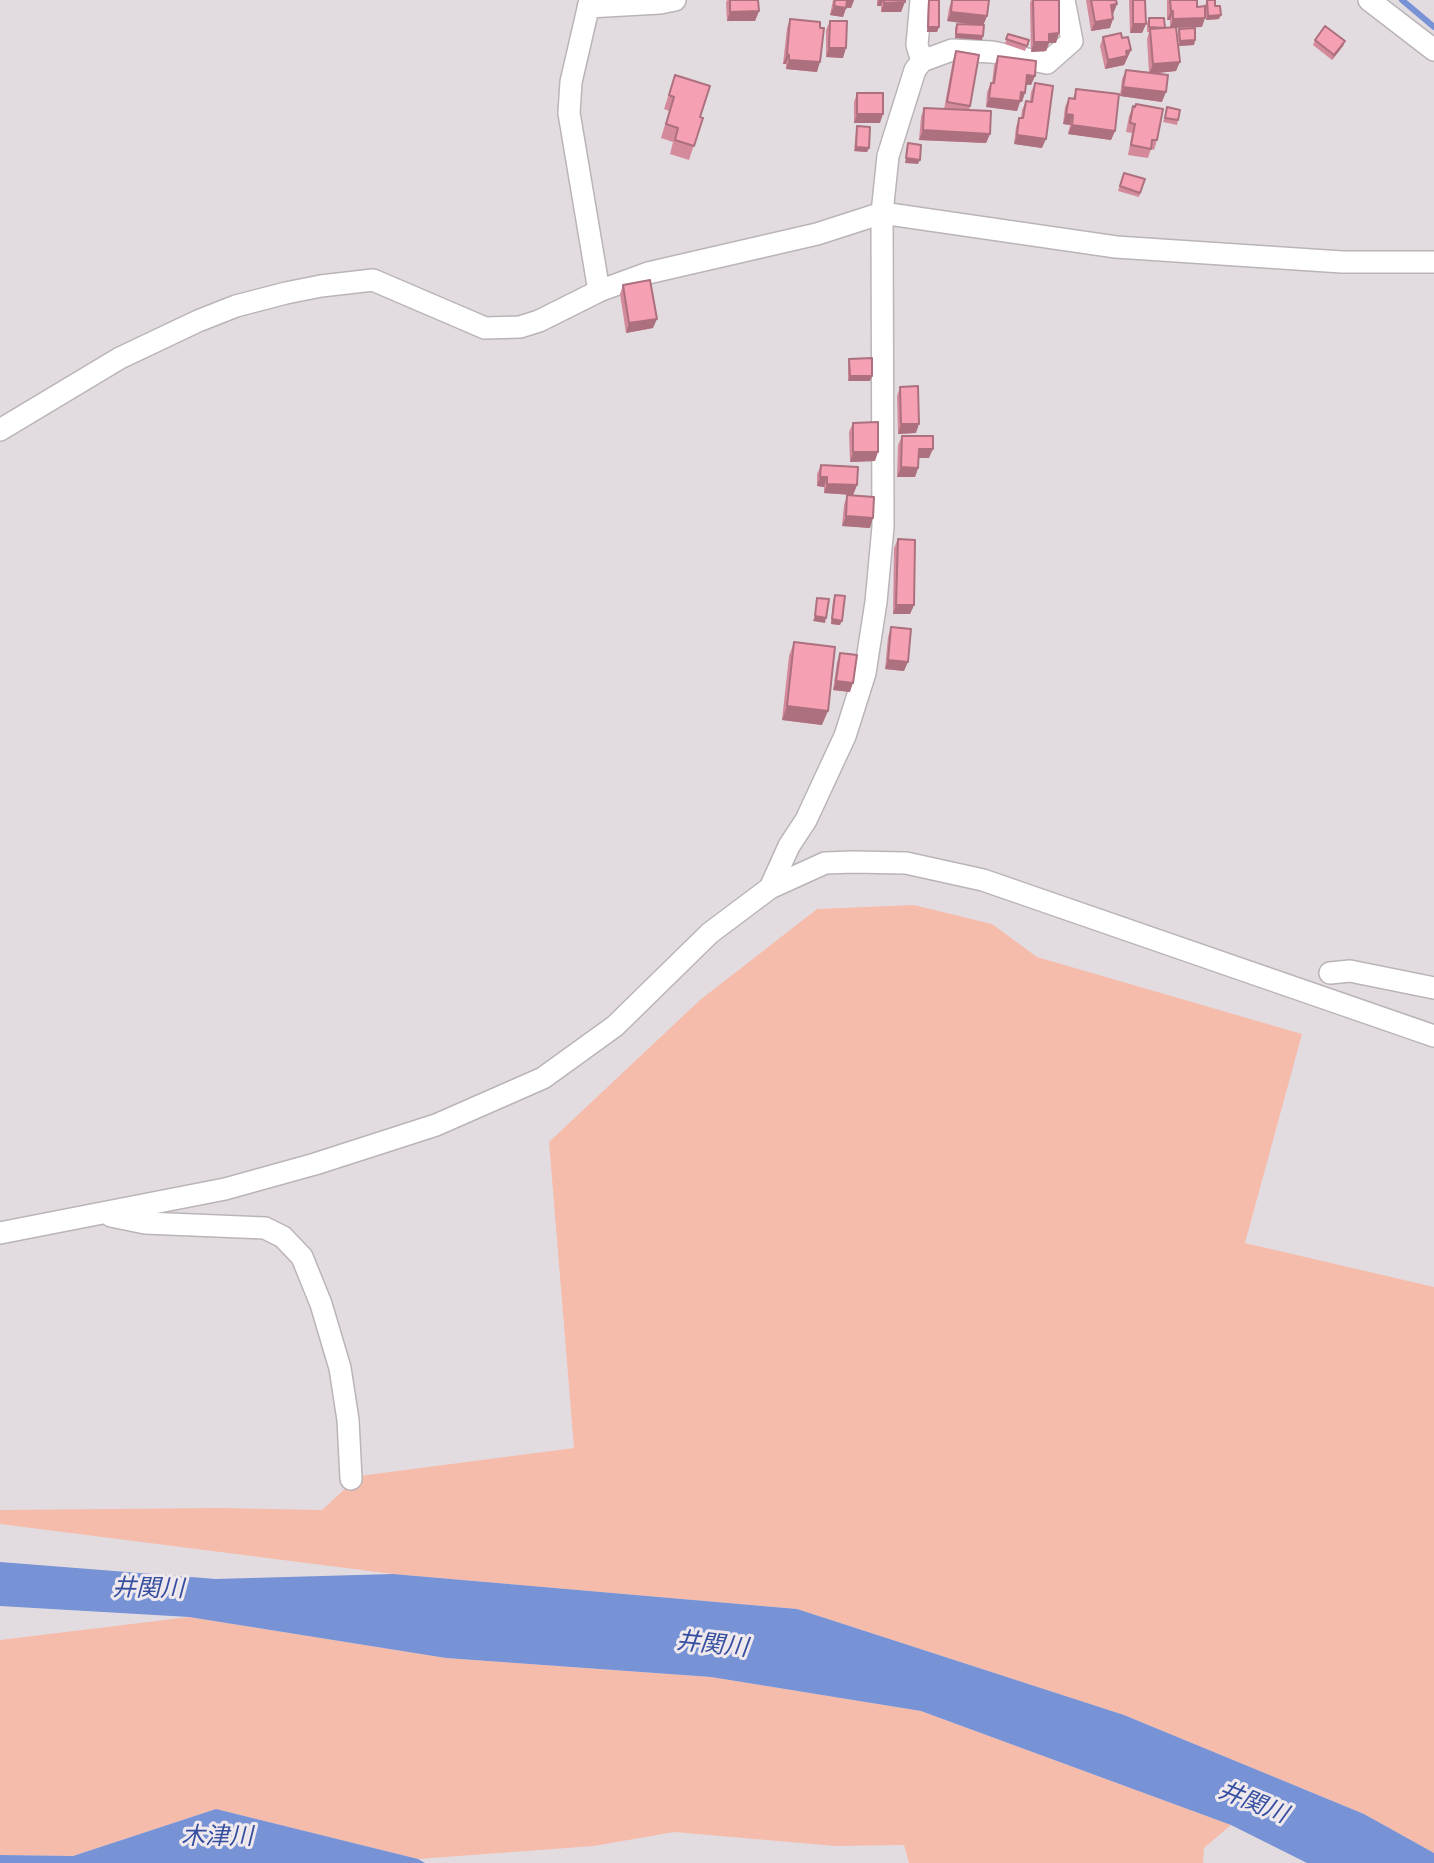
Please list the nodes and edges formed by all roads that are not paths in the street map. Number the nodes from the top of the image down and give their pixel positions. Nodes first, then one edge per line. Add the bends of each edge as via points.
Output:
1 (675, 0) edge
2 (921, 0) edge
3 (1065, 0) edge
4 (1369, 0) edge
5 (589, 4) edge
6 (1434, 50) edge
7 (922, 61) junction
8 (882, 213) junction
9 (1434, 262) edge
10 (599, 291) junction
11 (0, 430) edge
12 (770, 887) junction
13 (1330, 973) dead end
14 (1434, 988) edge
15 (1434, 1036) edge
16 (105, 1214) junction
17 (0, 1233) edge
18 (351, 1479) dead end

1 - 5 street
2 - 7 street via 918,45
3 - 7 street via 1072,41 1047,63 952,50
4 - 6 street
5 - 10 street via 571,82 569,113
7 - 8 street via 915,70 888,156
8 - 9 street via 1116,247 1342,262
8 - 10 street via 817,234 648,273
8 - 12 street via 884,527 865,673 845,736
10 - 11 street via 539,321 505,329 485,328 373,280 286,293 236,306 120,358
12 - 15 street via 825,863 906,863 957,874
12 - 16 street via 710,933 615,1026 543,1078 436,1125 315,1164
13 - 14 street via 1350,971
16 - 17 street
16 - 18 street via 145,1223 264,1228 283,1237 302,1257 340,1368

